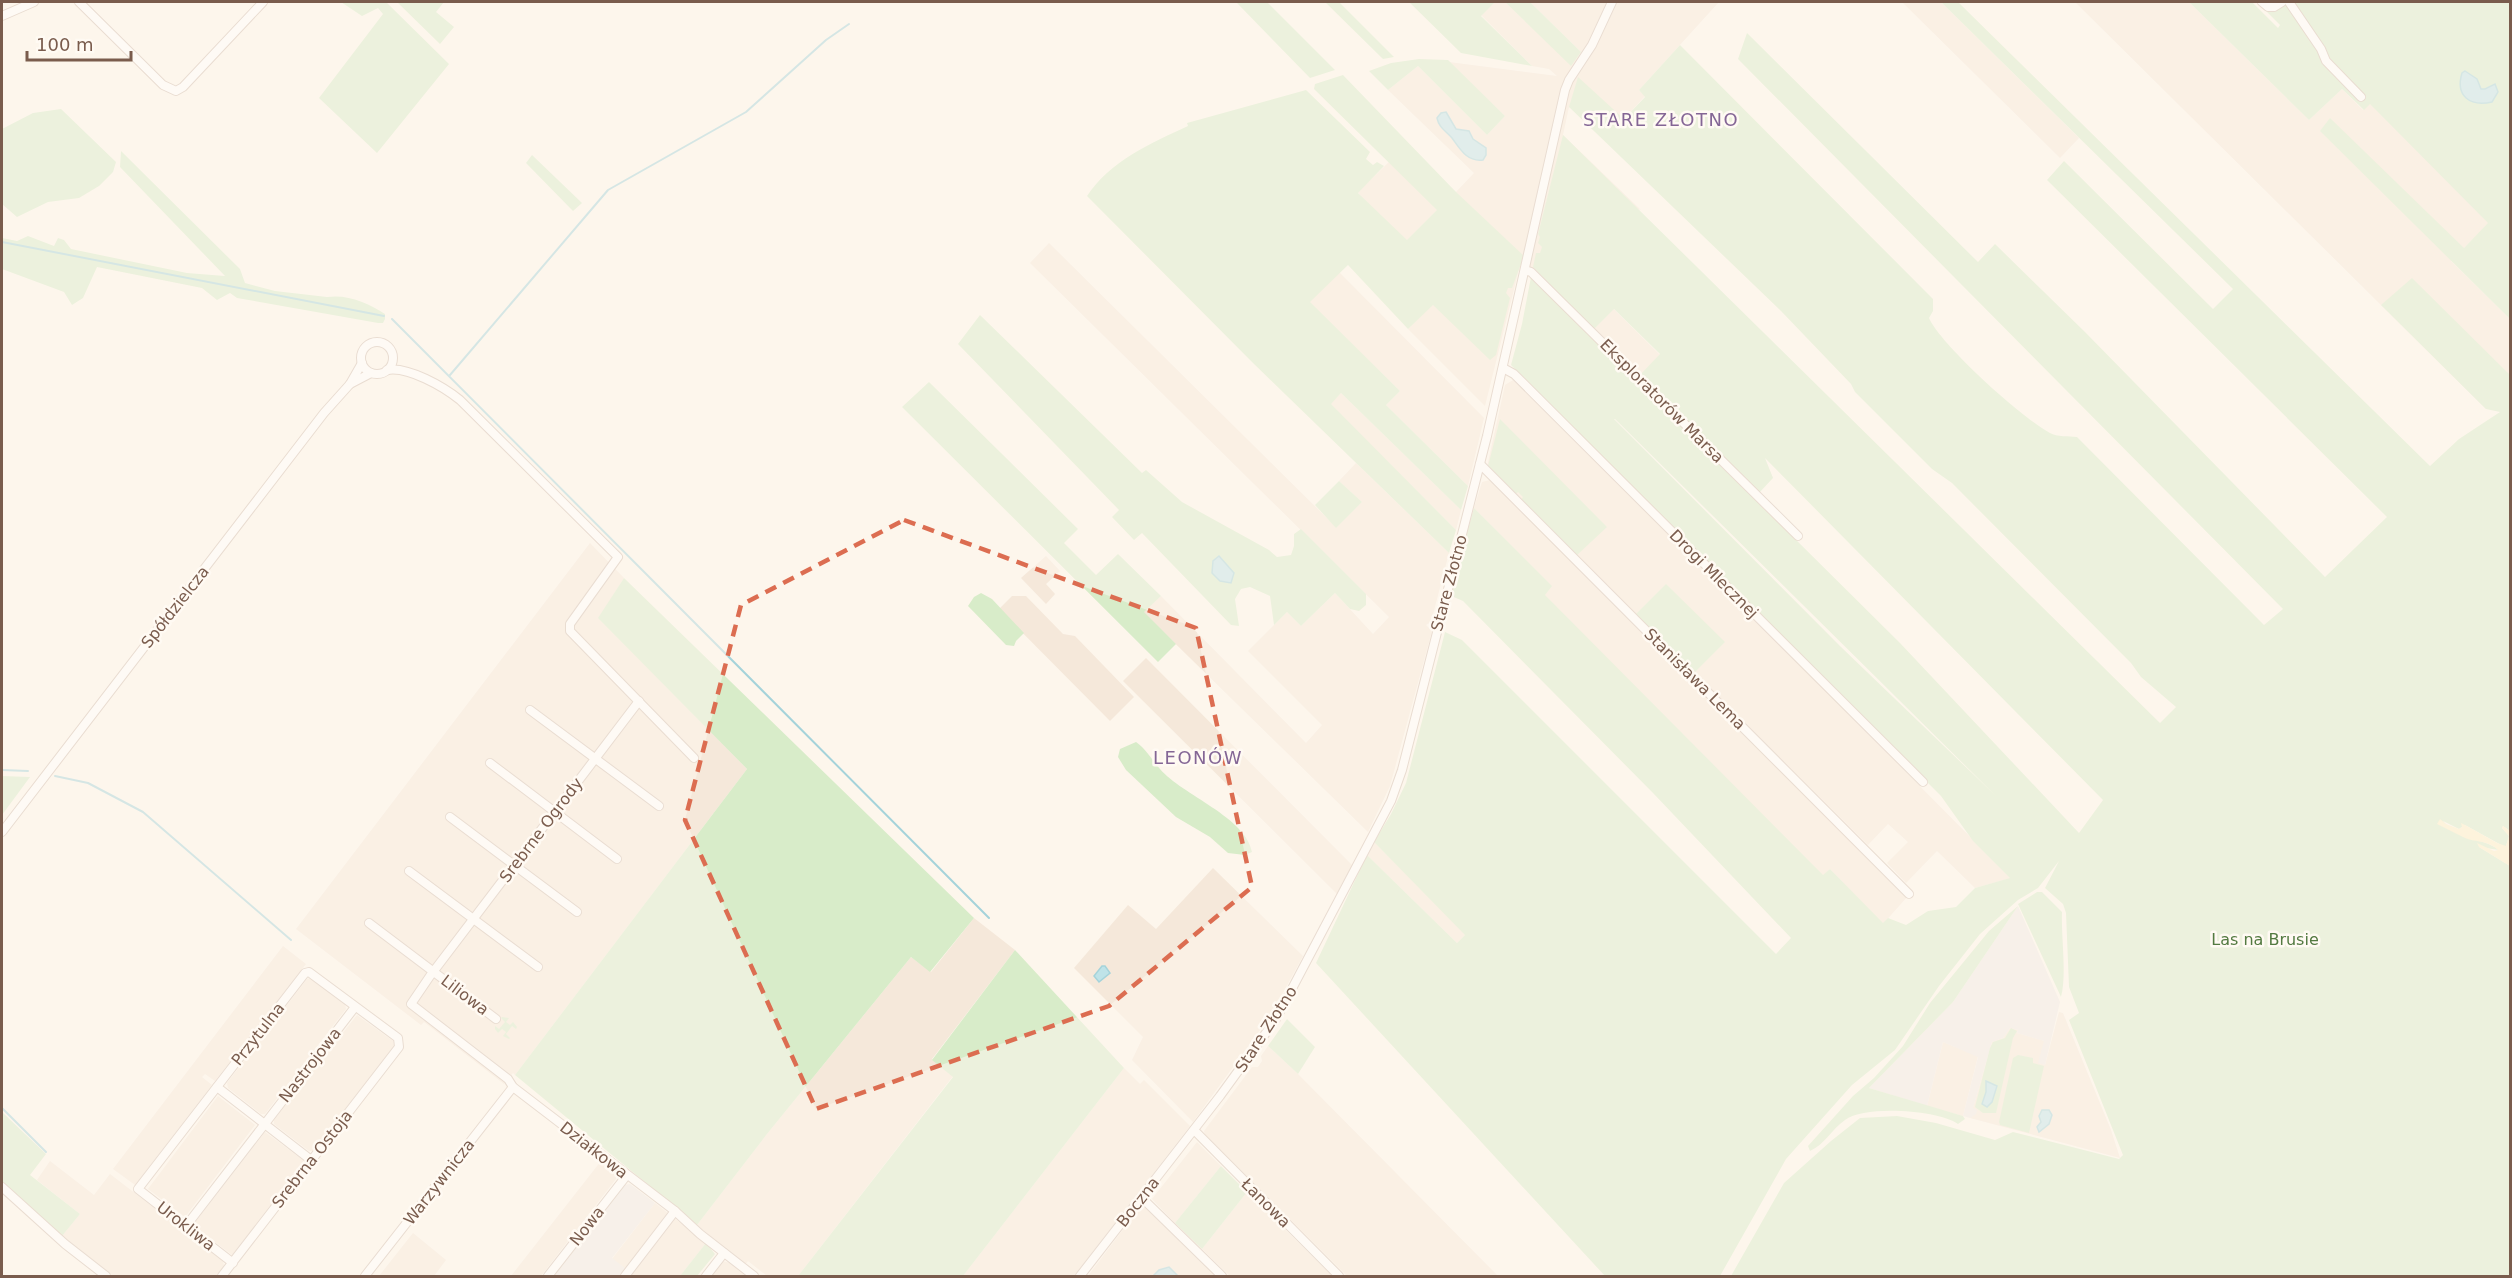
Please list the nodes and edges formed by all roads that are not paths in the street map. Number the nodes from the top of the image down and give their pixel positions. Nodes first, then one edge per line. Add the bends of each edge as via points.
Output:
1 (34, 2) edge
2 (79, 2) edge
3 (263, 2) edge
4 (1612, 2) edge
5 (2262, 2) edge
6 (2282, 2) edge
7 (2289, 2) edge
8 (2, 16) edge
9 (2361, 97) dead end
10 (1525, 270) junction
11 (392, 360) junction
12 (362, 363) junction
13 (1503, 368) junction
14 (387, 370) junction
15 (403, 370) junction
16 (371, 373) junction
17 (350, 384) junction
18 (1480, 464) junction
19 (1798, 536) dead end
20 (639, 701) junction
21 (530, 710) dead end
22 (694, 758) dead end
23 (596, 759) junction
24 (490, 763) dead end
25 (1923, 782) dead end
26 (658, 807) dead end
27 (554, 812) junction
28 (450, 817) dead end
29 (2, 832) edge
30 (617, 859) dead end
31 (515, 864) junction
32 (409, 871) dead end
33 (1909, 894) dead end
34 (577, 912) dead end
35 (473, 919) junction
36 (369, 923) dead end
37 (537, 967) dead end
38 (433, 971) junction
39 (355, 1007) junction
40 (496, 1019) dead end
41 (400, 1041) joint
42 (217, 1087) junction
43 (513, 1087) junction
44 (264, 1124) junction
45 (1195, 1129) junction
46 (311, 1160) junction
47 (627, 1175) junction
48 (2, 1187) edge
49 (138, 1189) joint
50 (1141, 1197) junction
51 (675, 1211) junction
52 (186, 1226) junction
53 (724, 1254) junction
54 (233, 1263) junction
55 (106, 1276) edge
56 (222, 1276) edge
57 (365, 1276) edge
58 (548, 1276) edge
59 (625, 1276) edge
60 (706, 1276) edge
61 (754, 1276) edge
62 (1080, 1276) edge
63 (1222, 1276) edge
64 (1339, 1276) edge

1 - 8 street
2 - 3 street via 163,85 176,91
4 - 10 street, Stare Złotno via 1565,90
5 - 6 street via 2268,7
7 - 9 street via 2326,61
10 - 13 street, Stare Złotno
10 - 19 street, Eksploratorów Marsa
11 - 12 street via 387,347 373,343 362,353
11 - 14 street
11 - 15 street
12 - 16 street
12 - 17 street
13 - 18 street, Stare Złotno
13 - 25 street, Drogi Mlecznej via 1514,374
14 - 15 street
14 - 16 street
15 - 20 street via 460,400 618,557 569,628
16 - 17 street
17 - 29 street, Spółdzielcza
18 - 33 street, Stanisława Lema
18 - 45 street, Stare Złotno via 1391,801 1276,1019
20 - 22 street
20 - 23 street, Srebrne Ogrody
21 - 23 street
23 - 26 street
23 - 27 street, Srebrne Ogrody
24 - 27 street
27 - 30 street
27 - 31 street, Srebrne Ogrody
28 - 31 street
31 - 34 street
31 - 35 street, Srebrne Ogrody
32 - 35 street
35 - 37 street
35 - 38 street, Srebrne Ogrody
36 - 38 street, Liliowa
38 - 40 street, Liliowa
38 - 43 street, Srebrne Ogrody via 411,1004 508,1079
39 - 41 street, Przytulna
39 - 42 street, Przytulna via 307,972
39 - 44 street, Nastrojowa
41 - 46 street, Srebrna Ostoja
42 - 44 street
42 - 49 street, Przytulna
43 - 47 street, Działkowa
43 - 57 street, Warzywnicza
44 - 46 street
44 - 52 street, Nastrojowa
45 - 50 street, Boczna
45 - 64 street, Łanowa
46 - 54 street, Srebrna Ostoja
47 - 51 street, Działkowa
47 - 58 street, Nowa
48 - 55 street
49 - 52 street, Urokliwa
50 - 62 street, Boczna
50 - 63 street
51 - 53 street, Działkowa
51 - 59 street
52 - 54 street, Urokliwa
53 - 60 street
53 - 61 street, Działkowa
54 - 56 street, Srebrna Ostoja

